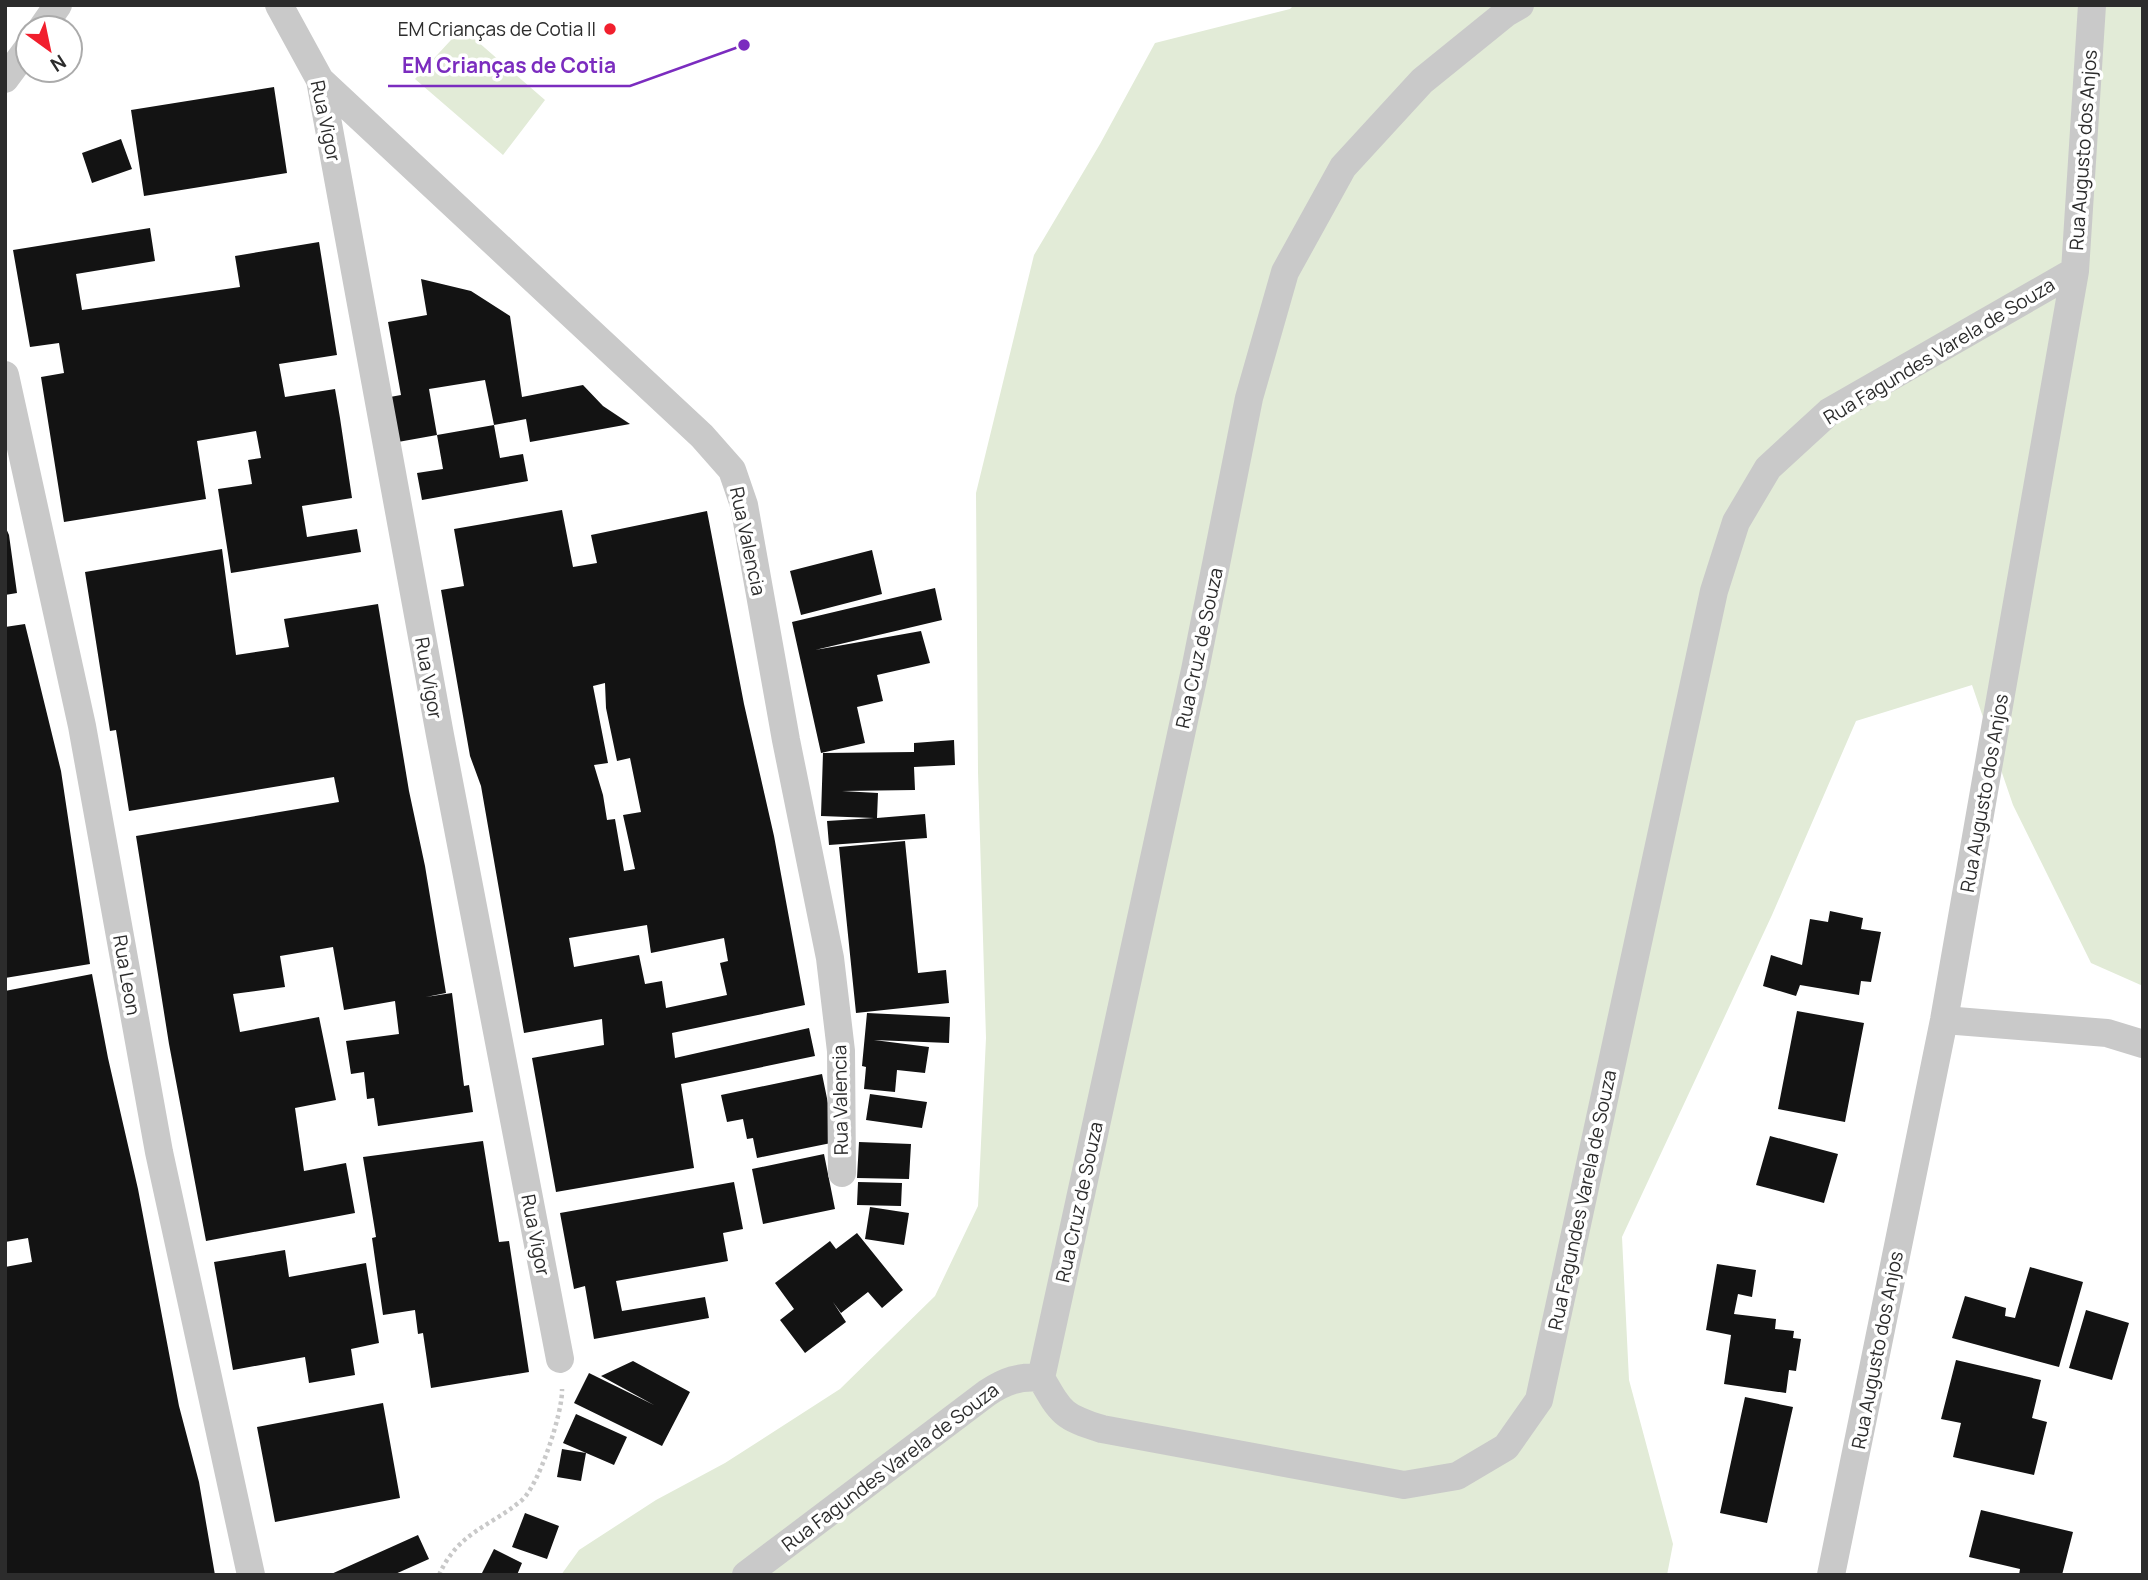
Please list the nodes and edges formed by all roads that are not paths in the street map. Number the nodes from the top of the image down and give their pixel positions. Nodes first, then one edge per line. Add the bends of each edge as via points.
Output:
1 (279, 5) edge
2 (1520, 5) edge
3 (2092, 5) edge
4 (320, 80) junction
5 (2075, 271) junction
6 (5, 374) edge
7 (13, 439) edge
8 (1944, 1020) junction
9 (2143, 1044) edge
10 (842, 1173) dead end
11 (560, 1359) road end
12 (1041, 1378) junction
13 (251, 1575) edge
14 (746, 1575) edge
15 (1831, 1575) edge

1 - 4 street, Rua Vigor
2 - 12 street, Rua Cruz de Souza via 1422,81 1343,167 1285,272 1249,398 1192,684
3 - 5 street, Rua Augusto dos Anjos
4 - 10 street, Rua Valencia via 702,436 732,470 744,505 830,958 841,1051
4 - 11 street, Rua Vigor
5 - 8 street, Rua Augusto dos Anjos
5 - 12 street, Rua Fagundes Varela de Souza via 1829,412 1768,468 1735,522 1714,591 1539,1400 1506,1447 1457,1476 1404,1485 1102,1429 1072,1420 1056,1405
6 - 7 street, Rua Leon
7 - 13 street, Rua Leon via 82,726 159,1152
8 - 9 street via 2107,1033
8 - 15 street, Rua Augusto dos Anjos
12 - 14 street, Rua Fagundes Varela de Souza via 1022,1377 987,1393

